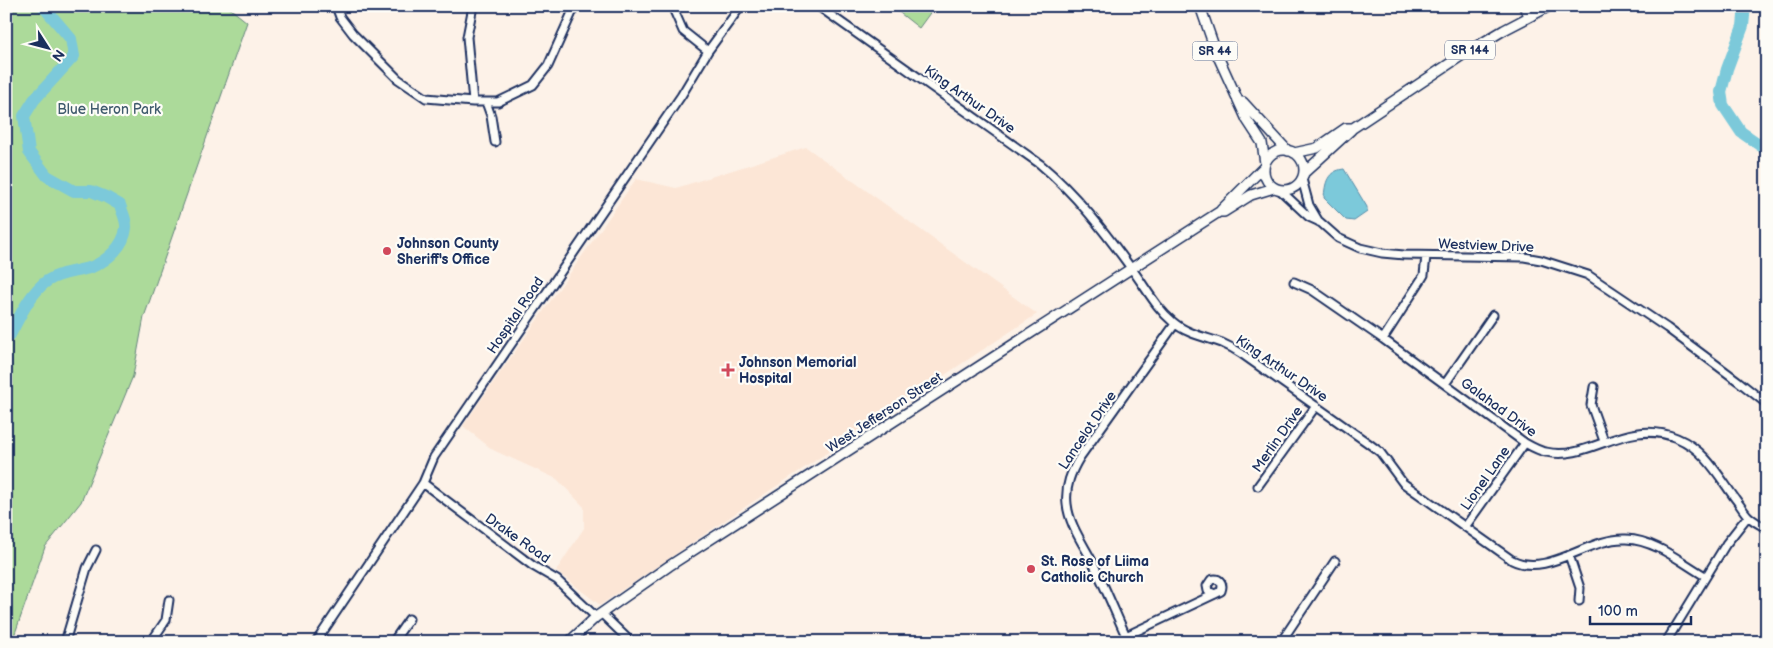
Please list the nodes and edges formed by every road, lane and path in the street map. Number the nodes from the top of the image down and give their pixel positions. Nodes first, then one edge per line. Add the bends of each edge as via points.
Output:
1 (336, 6) edge
2 (473, 6) edge
3 (575, 6) edge
4 (672, 6) edge
5 (741, 6) edge
6 (818, 6) edge
7 (1200, 6) edge
8 (1524, 6) edge
9 (1550, 6) edge
10 (1529, 17) junction
11 (708, 51) junction
12 (1236, 94) junction
13 (472, 102) junction
14 (486, 102) junction
15 (1353, 128) junction
16 (495, 142) dead end
17 (1291, 152) junction
18 (1265, 165) junction
19 (1303, 176) junction
20 (1277, 189) junction
21 (1219, 212) junction
22 (1320, 222) junction
23 (1426, 256) junction
24 (1132, 268) junction
25 (1294, 282) dead end
26 (1493, 314) dead end
27 (1175, 324) junction
28 (1383, 338) junction
29 (1445, 384) junction
30 (1594, 387) dead end
31 (1767, 404) edge
32 (1316, 406) junction
33 (1604, 441) junction
34 (1525, 443) junction
35 (423, 483) junction
36 (1258, 486) dead end
37 (1748, 516) junction
38 (1465, 527) junction
39 (1767, 529) edge
40 (96, 550) dead end
41 (1569, 555) junction
42 (1335, 561) dead end
43 (1705, 576) junction
44 (1215, 594) dead end
45 (169, 600) dead end
46 (1578, 601) dead end
47 (599, 616) junction
48 (409, 619) dead end
49 (1127, 639) edge
50 (64, 642) edge
51 (151, 642) edge
52 (316, 642) edge
53 (393, 642) edge
54 (569, 642) edge
55 (631, 642) edge
56 (1281, 642) edge
57 (1666, 642) edge

1 - 13 street via 353,34 398,79 426,98
2 - 13 street via 467,37
3 - 14 street via 548,66 533,85 498,102
4 - 11 street via 682,31
5 - 11 street, Hospital Road
6 - 24 street, King Arthur Drive via 1040,164 1078,200
7 - 12 main road, SR 44 via 1216,52
8 - 10 street
9 - 10 main road, SR 144
10 - 15 main road, SR 144 via 1467,52
11 - 35 street, Hospital Road via 681,96 434,457
12 - 17 main road, SR 44
12 - 18 main road, SR 44 via 1262,143
13 - 14 street
14 - 16 street
15 - 17 main road, SR 144 via 1346,128 1317,148
15 - 19 main road, SR 144
17 - 18 main road via 1277,152
17 - 19 main road via 1302,162
18 - 20 main road via 1265,178
18 - 21 main road, West Jefferson Street
19 - 20 main road via 1293,188
19 - 22 street, Westview Drive via 1309,204
20 - 21 main road, West Jefferson Street via 1251,195
20 - 22 street, Westview Drive via 1309,218
21 - 24 main road, West Jefferson Street
22 - 23 street, Westview Drive via 1338,238 1360,248
23 - 28 street via 1421,280
23 - 31 street, Westview Drive via 1524,257 1588,275 1667,328
24 - 27 street, King Arthur Drive via 1156,304
24 - 47 main road, West Jefferson Street via 669,566
25 - 28 street, Galahad Drive via 1312,290
26 - 29 street
27 - 32 street, King Arthur Drive via 1242,354
27 - 49 street, Lancelot Drive via 1080,457 1067,488 1066,505 1072,523
28 - 29 street, Galahad Drive
29 - 34 street, Galahad Drive
30 - 33 street via 1591,404
32 - 36 street, Merlin Drive
32 - 38 street, King Arthur Drive via 1380,452 1403,483
33 - 34 street, Galahad Drive via 1575,451 1555,453
33 - 37 street, Galahad Drive via 1644,432 1676,438 1706,458
34 - 38 street, Lionel Lane
35 - 47 street, Drake Road via 533,566 557,580
35 - 52 street, Hospital Road
37 - 39 street, Galahad Drive
37 - 43 street
38 - 41 street, King Arthur Drive via 1519,564 1540,564
40 - 50 street via 87,568
41 - 43 street, King Arthur Drive via 1610,539 1626,539 1644,542
41 - 46 street via 1580,588
42 - 56 street
43 - 57 street
44 - 49 street
45 - 51 street via 166,620
47 - 54 main road, West Jefferson Street
47 - 55 street, Drake Road
48 - 53 street

